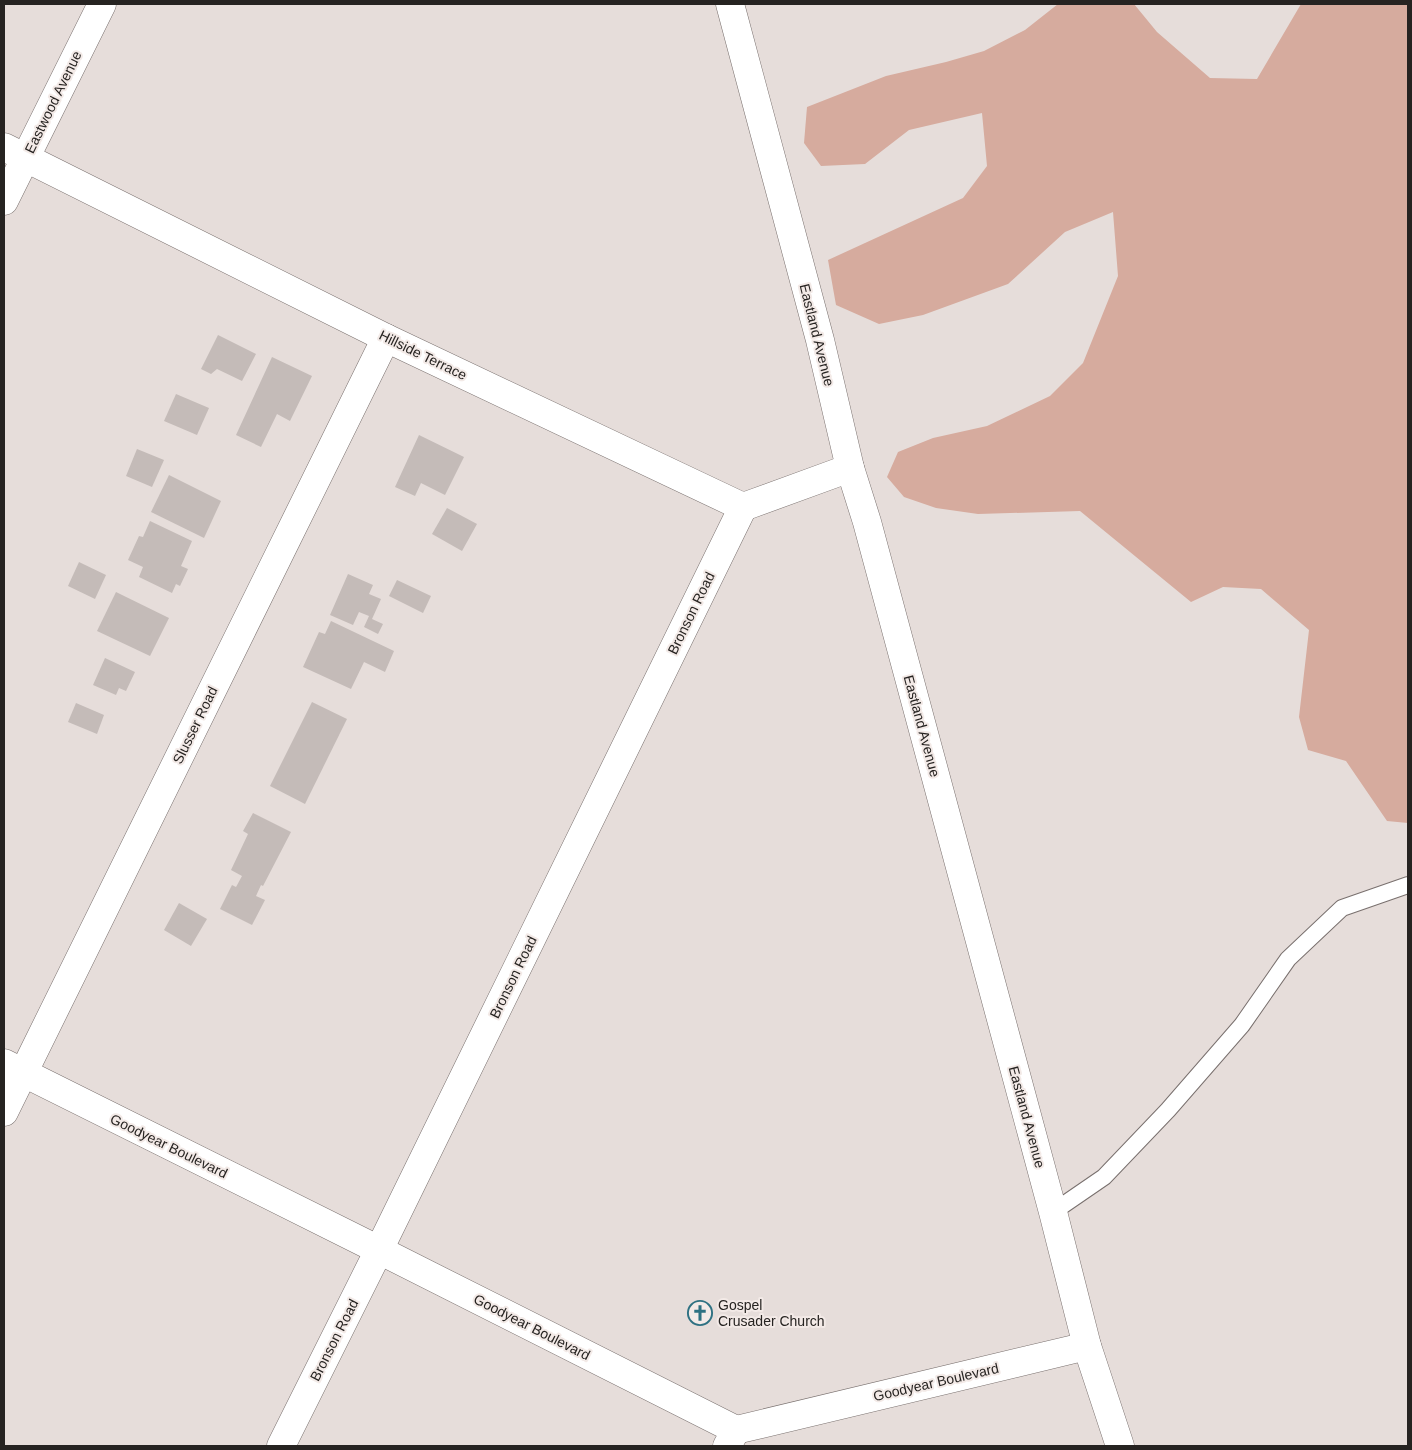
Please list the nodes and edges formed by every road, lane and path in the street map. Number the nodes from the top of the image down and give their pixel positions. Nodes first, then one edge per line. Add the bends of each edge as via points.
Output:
1 (102, 4) edge
2 (730, 4) edge
3 (14, 152) edge
4 (4, 201) edge
5 (386, 338) junction
6 (850, 468) junction
7 (743, 507) junction
8 (1408, 885) edge
9 (13, 1068) edge
10 (4, 1112) edge
11 (1053, 1212) junction
12 (379, 1250) junction
13 (1087, 1346) junction
14 (732, 1438) edge
15 (281, 1446) edge
16 (1120, 1446) edge

1 - 3 street, Eastwood Avenue
2 - 6 street, Eastland Avenue via 820,340
3 - 4 street, Eastwood Avenue
3 - 5 street, Hillside Terrace
5 - 7 street, Hillside Terrace
5 - 9 street, Slusser Road
6 - 7 street
6 - 11 street, Eastland Avenue
7 - 12 street, Bronson Road
8 - 11 lane via 1342,908 1288,959 1242,1025 1162,1117 1104,1177
9 - 10 street, Slusser Road
9 - 12 street, Goodyear Boulevard
11 - 13 street, Eastland Avenue
12 - 14 street, Goodyear Boulevard
12 - 15 street, Bronson Road
13 - 14 street, Goodyear Boulevard
13 - 16 street, Eastland Avenue

